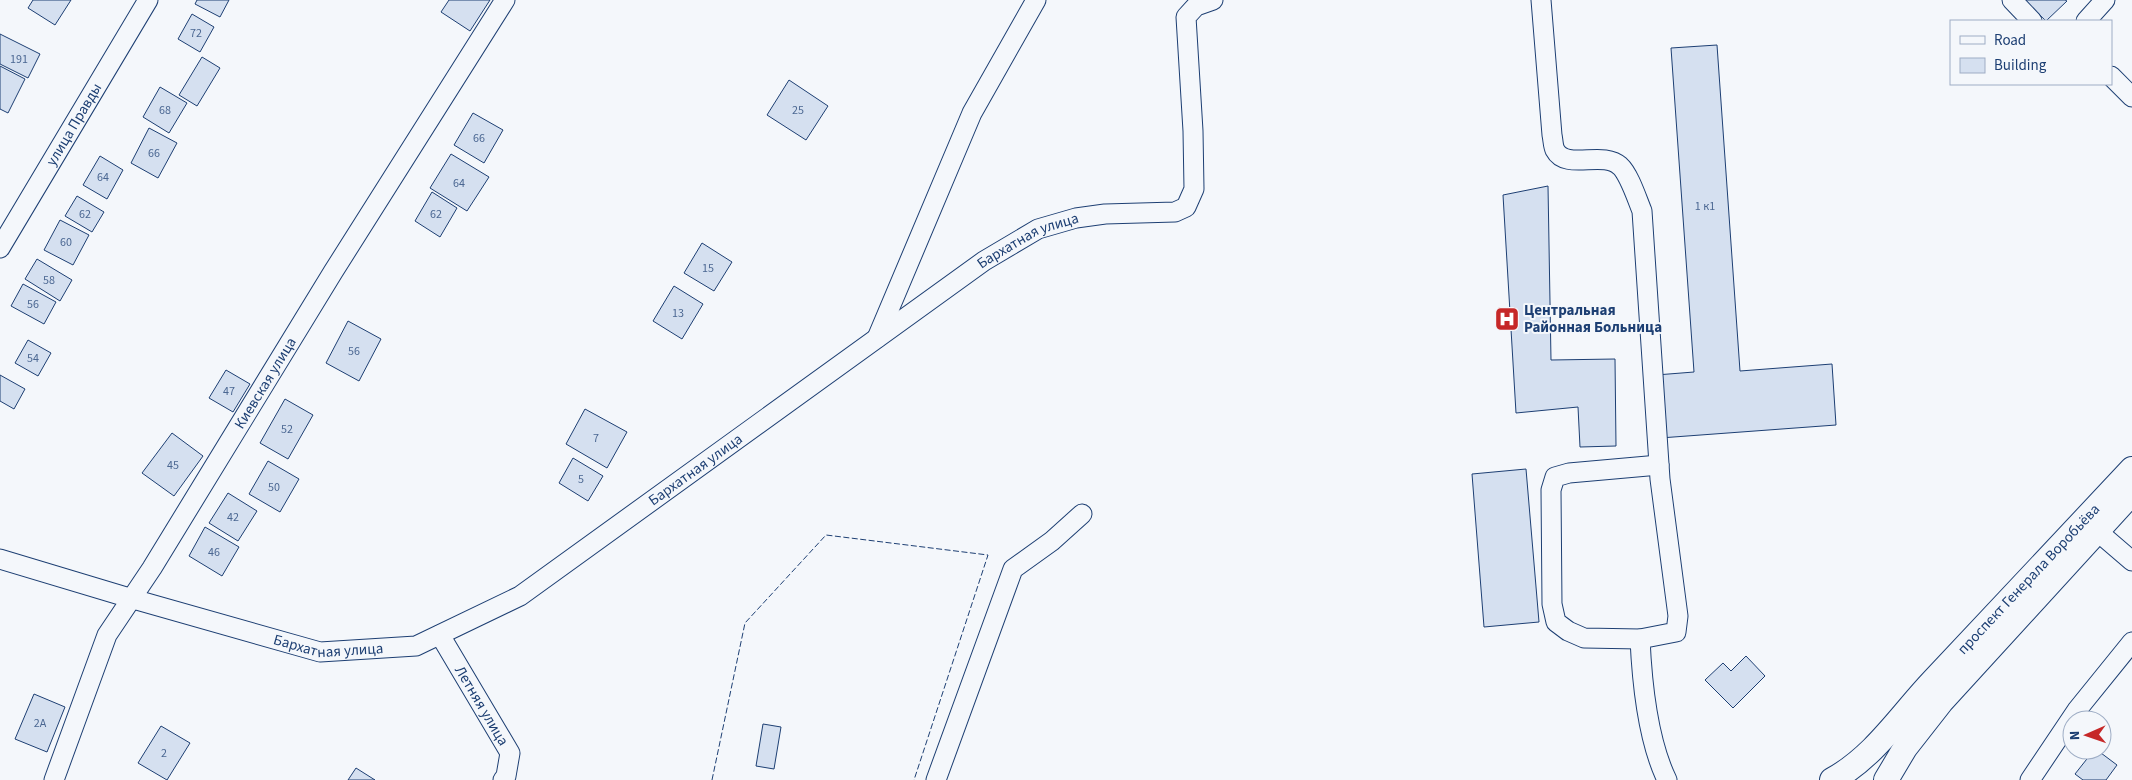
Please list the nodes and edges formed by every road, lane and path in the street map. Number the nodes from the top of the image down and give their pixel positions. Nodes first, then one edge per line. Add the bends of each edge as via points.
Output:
1 (148, 0) edge
2 (506, 0) edge
3 (1036, 0) edge
4 (1212, 0) edge
5 (1541, 0) edge
6 (2012, 0) edge
7 (2105, 0) edge
8 (2031, 20) edge
9 (2087, 20) edge
10 (2112, 77) edge
11 (2132, 97) edge
12 (0, 248) edge
13 (877, 339) junction
14 (1659, 465) junction
15 (2132, 469) edge
16 (2132, 493) edge
17 (1082, 514) dead end
18 (2097, 531) junction
19 (0, 560) edge
20 (2132, 561) edge
21 (133, 600) junction
22 (440, 635) junction
23 (1640, 639) junction
24 (2132, 642) edge
25 (1934, 694) junction
26 (54, 780) edge
27 (503, 780) edge
28 (936, 780) edge
29 (1667, 780) edge
30 (1832, 780) edge
31 (1886, 780) edge
32 (2030, 780) edge

1 - 12 street, улица Правды
2 - 21 street, Киевская улица via 333,272
3 - 13 street via 972,114
4 - 13 street, Бархатная улица via 1196,6 1186,17 1194,189 1186,207 1175,212 1076,218 1038,229 984,261
5 - 14 street via 1555,150 1563,158 1604,158 1620,166 1642,211
6 - 8 street
7 - 9 street
10 - 11 street
13 - 22 street, Бархатная улица via 520,596
14 - 23 street via 1678,616 1676,632
14 - 23 street via 1569,473 1555,477 1551,490 1552,604 1556,622 1584,638
15 - 25 main road, проспект Генерала Воробьёва
16 - 18 main road, проспект Генерала Воробьёва
17 - 28 street via 1014,569
18 - 20 street
18 - 25 main road, проспект Генерала Воробьёва
19 - 21 street, Бархатная улица
21 - 22 street, Бархатная улица via 320,652 416,646
21 - 26 street, Киевская улица via 107,635
22 - 27 street, Летняя улица via 510,753
23 - 29 street via 1642,676 1656,753
24 - 32 street via 2077,710
25 - 30 main road via 1874,749
25 - 31 main road via 1916,733

